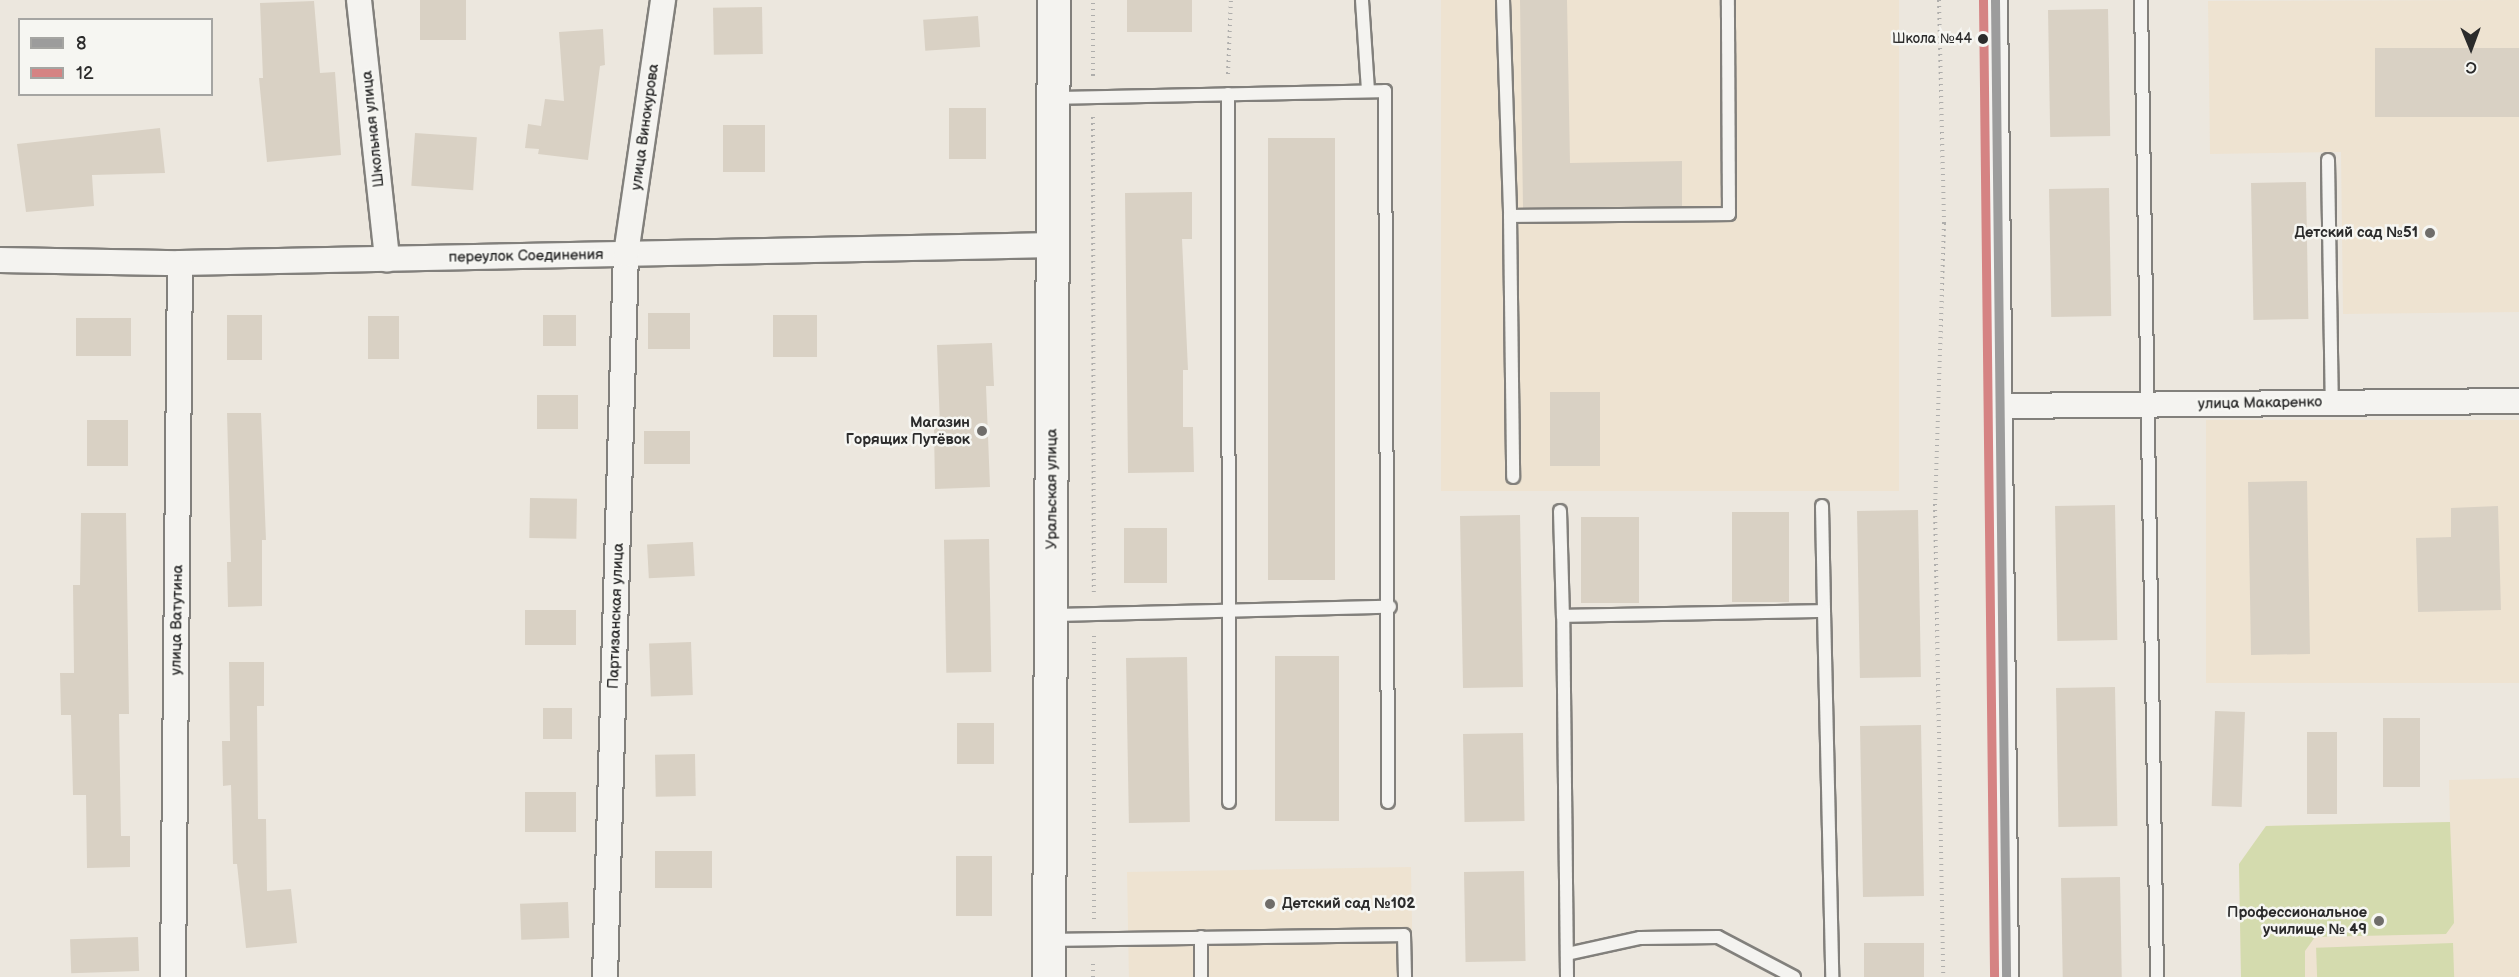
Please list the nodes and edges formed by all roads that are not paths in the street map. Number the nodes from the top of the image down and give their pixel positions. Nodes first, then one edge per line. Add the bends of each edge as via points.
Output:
1 (359, 0) edge
2 (663, 0) edge
3 (1054, 0) edge
4 (1362, 0) edge
5 (1503, 0) edge
6 (1728, 0) edge
7 (1995, 0) edge
8 (2141, 0) edge
9 (1368, 91) junction
10 (1228, 94) junction
11 (1053, 98) junction
12 (2328, 159) dead end
13 (1510, 216) junction
14 (1053, 245) junction
15 (626, 254) junction
16 (387, 259) junction
17 (0, 260) edge
18 (180, 263) junction
19 (2519, 401) edge
20 (2332, 402) junction
21 (2149, 404) junction
22 (2001, 406) junction
23 (1514, 477) dead end
24 (1822, 506) dead end
25 (1560, 511) dead end
26 (1390, 607) junction
27 (1824, 611) junction
28 (1226, 612) junction
29 (1051, 615) junction
30 (1563, 616) junction
31 (1229, 802) dead end
32 (1388, 802) dead end
33 (1201, 937) junction
34 (1049, 940) junction
35 (1567, 954) junction
36 (173, 977) edge
37 (605, 977) edge
38 (1049, 977) edge
39 (1201, 977) edge
40 (1405, 977) edge
41 (1567, 977) edge
42 (1794, 977) edge
43 (1832, 977) edge
44 (2006, 977) edge
45 (2157, 977) edge

1 - 16 street, Школьная улица
2 - 15 street, улица Винокурова
3 - 11 street, Уральская улица
4 - 9 lane
5 - 13 lane
6 - 13 lane via 1729,214
7 - 22 street
8 - 21 lane
9 - 10 lane
9 - 26 lane via 1385,91
10 - 11 lane
10 - 28 lane
11 - 14 street, Уральская улица
12 - 20 lane
13 - 23 lane
14 - 15 street, переулок Соединения
14 - 29 street, Уральская улица
15 - 16 street, переулок Соединения
15 - 37 street, Партизанская улица
16 - 18 street, переулок Соединения
17 - 18 street, переулок Соединения
18 - 36 street, улица Ватутина
19 - 20 street, улица Макаренко
20 - 21 street, улица Макаренко
21 - 22 street, улица Макаренко
21 - 45 lane
22 - 44 street
24 - 27 lane
25 - 30 lane
26 - 28 lane
26 - 32 lane
27 - 30 lane
27 - 43 lane
28 - 29 lane
28 - 31 lane
29 - 34 street, Уральская улица
30 - 35 lane
33 - 34 lane
33 - 39 lane
33 - 40 lane via 1404,935
34 - 38 street, Уральская улица
35 - 41 lane
35 - 42 lane via 1640,938 1718,937

